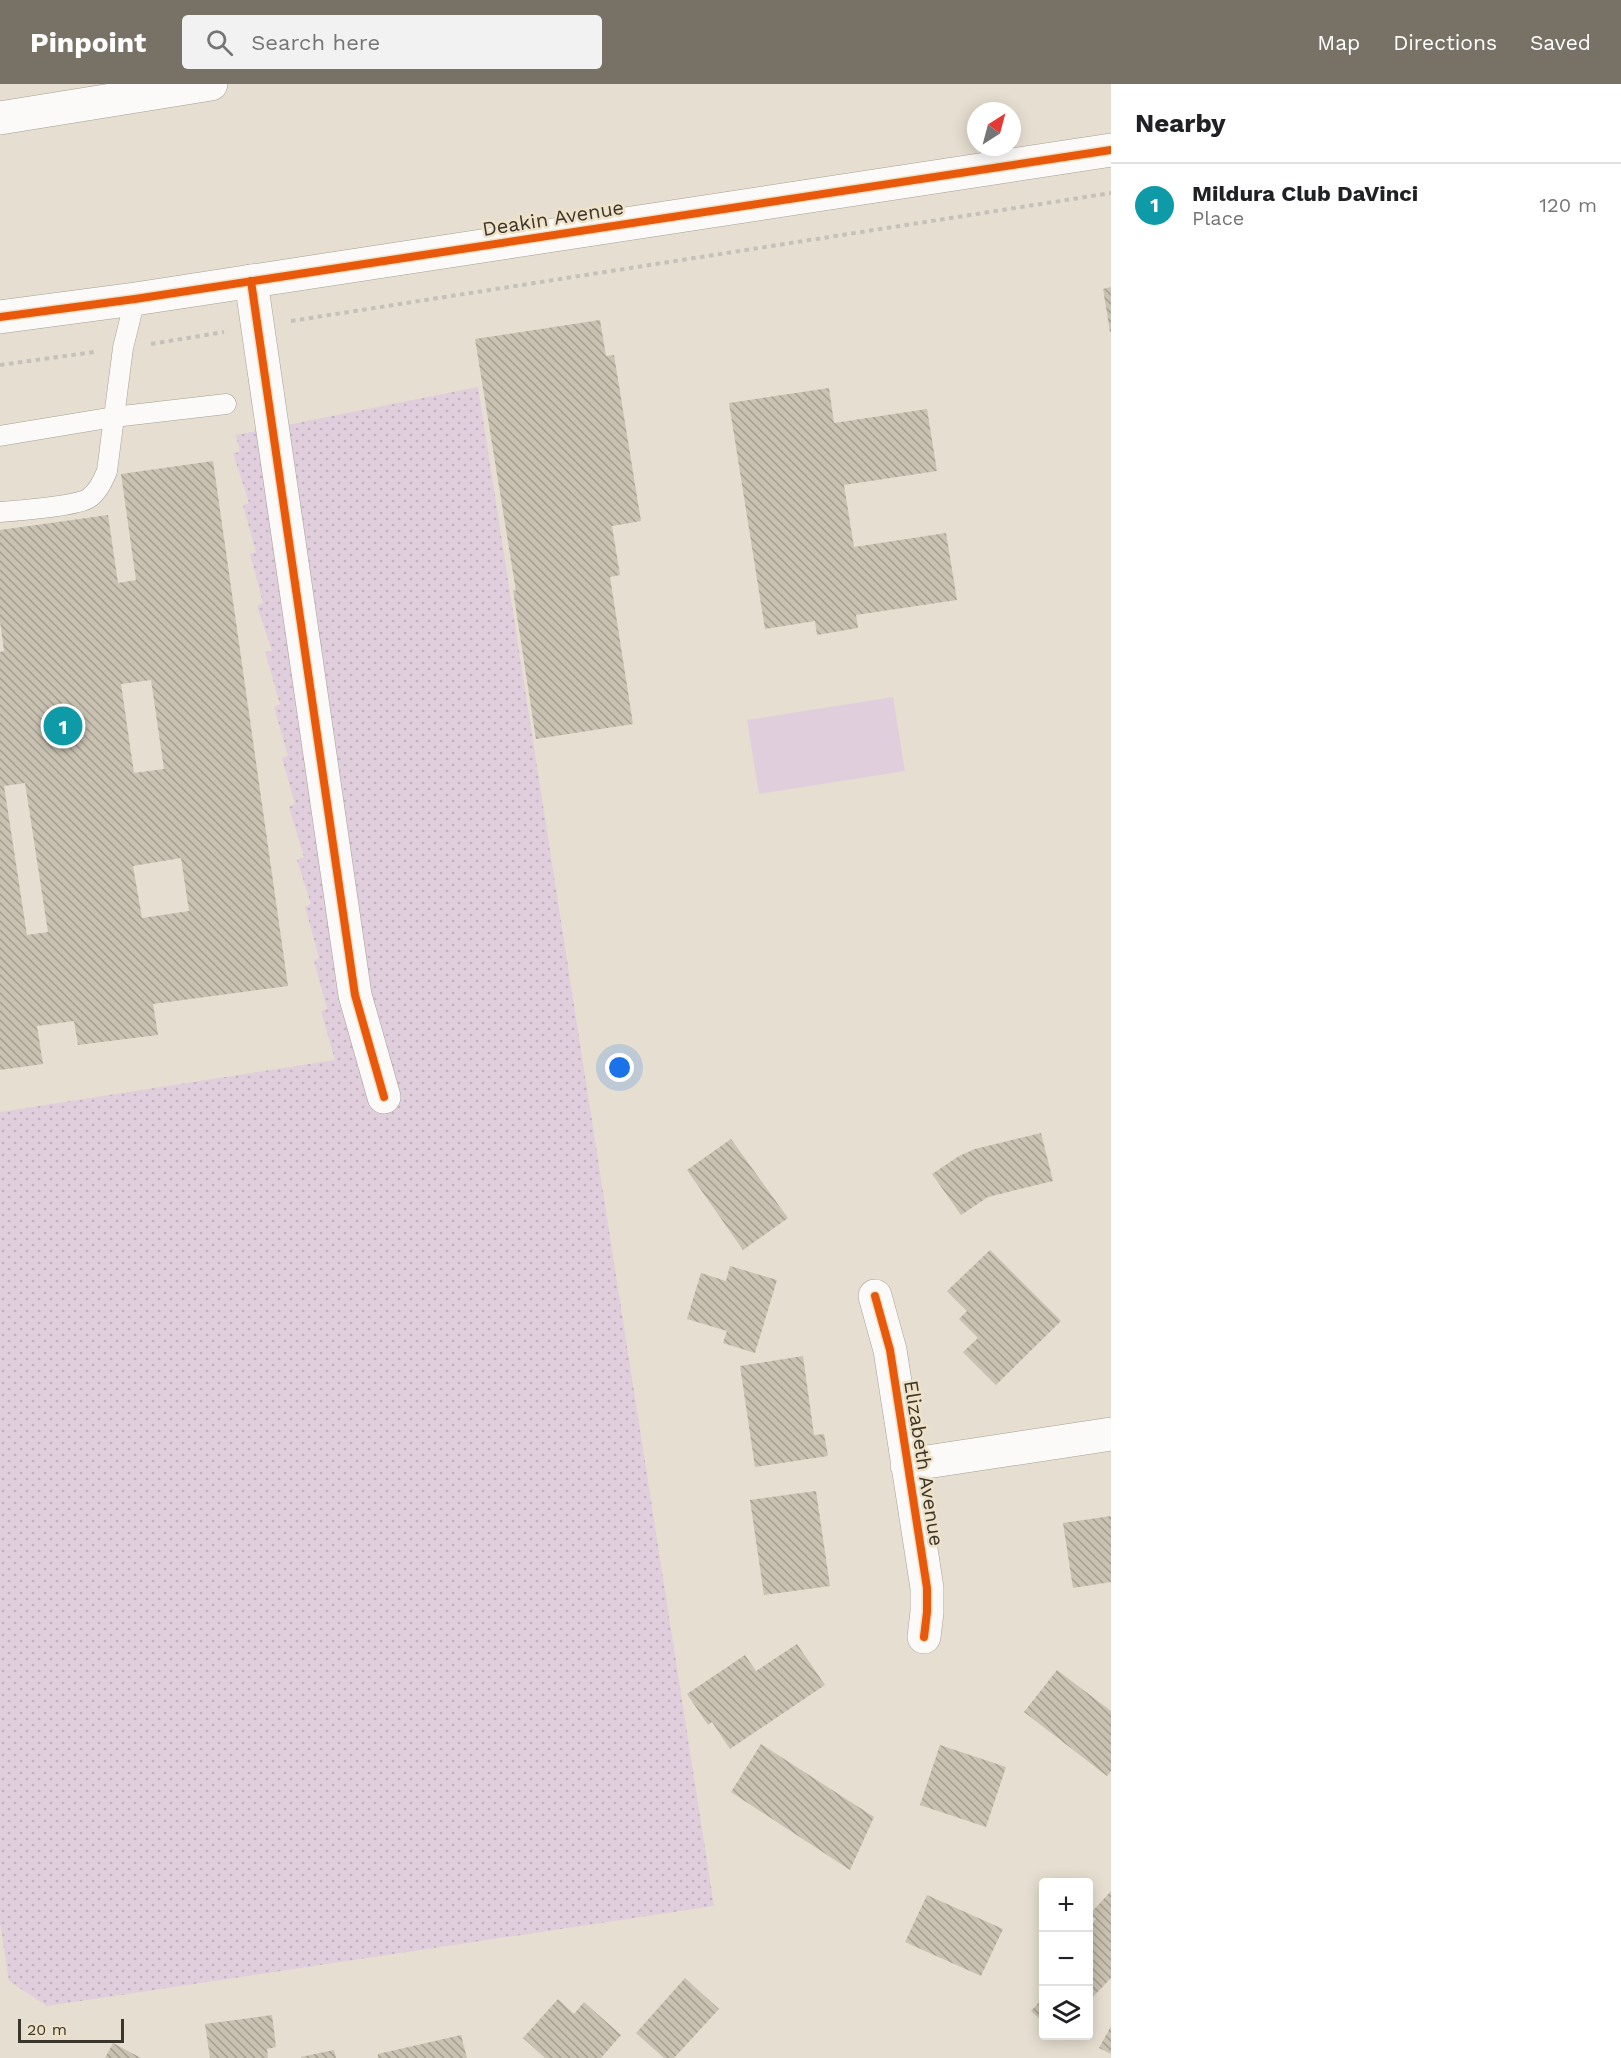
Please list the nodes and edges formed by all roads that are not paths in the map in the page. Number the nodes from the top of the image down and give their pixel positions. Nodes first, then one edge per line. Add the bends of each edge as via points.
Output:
1 (211, 84) edge
2 (0, 118) edge
3 (1111, 150) edge
4 (251, 281) junction
5 (135, 299) junction
6 (0, 317) edge
7 (226, 404) dead end
8 (114, 417) junction
9 (0, 436) edge
10 (0, 512) edge
11 (384, 1097) dead end
12 (875, 1296) dead end
13 (1111, 1434) edge
14 (908, 1465) junction
15 (924, 1637) dead end

1 - 2 main road
3 - 4 main road, Deakin Avenue
4 - 5 main road, Deakin Avenue
4 - 11 main road via 355,995
5 - 6 main road, Deakin Avenue
5 - 8 lane via 123,348
7 - 8 lane
8 - 9 lane
8 - 10 lane via 107,471 100,487 88,499
12 - 14 main road, Elizabeth Avenue via 890,1350
13 - 14 main road, Elizabeth Avenue
14 - 15 main road, Elizabeth Avenue via 927,1588

